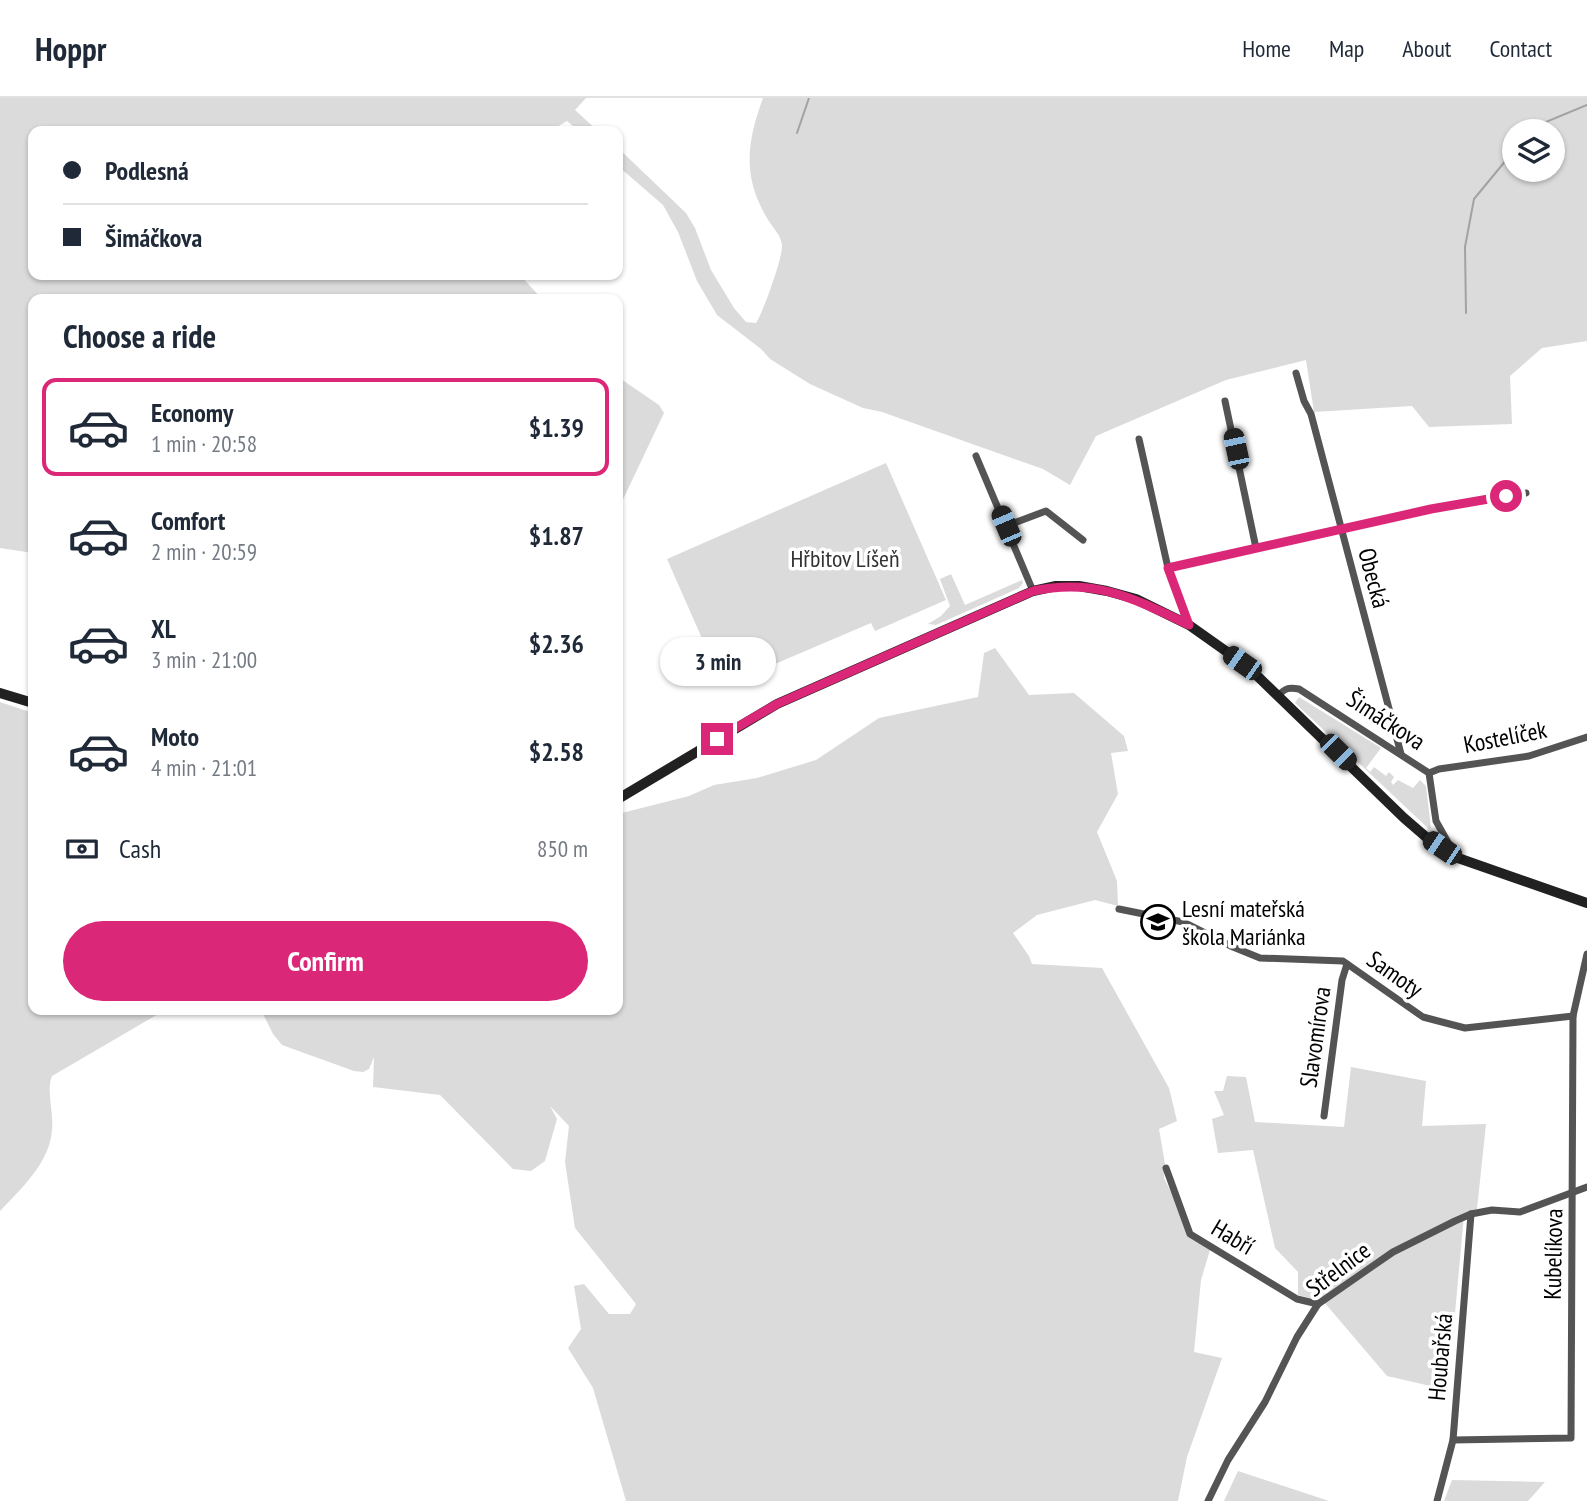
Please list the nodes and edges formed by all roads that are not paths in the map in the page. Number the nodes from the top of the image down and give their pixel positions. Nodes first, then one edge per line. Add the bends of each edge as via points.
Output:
1 (1296, 373) dead end
2 (1225, 401) dead end
3 (1139, 439) dead end
4 (976, 456) dead end
5 (1526, 493) dead end
6 (1006, 526) junction
7 (1341, 529) junction
8 (1083, 540) dead end
9 (1256, 548) junction
10 (1168, 568) junction
11 (1033, 591) junction
12 (1189, 625) junction
13 (0, 694) edge
14 (1278, 696) junction
15 (28, 702) edge
16 (1587, 737) edge
17 (1401, 754) junction
18 (1429, 773) junction
19 (623, 796) edge
20 (1458, 858) junction
21 (1587, 903) edge
22 (1119, 909) dead end
23 (1587, 954) edge
24 (1347, 964) junction
25 (1573, 1016) junction
26 (1324, 1116) dead end
27 (1166, 1168) dead end
28 (1587, 1187) edge
29 (1573, 1192) junction
30 (1471, 1214) junction
31 (1318, 1304) junction
32 (1452, 1440) junction
33 (1208, 1501) edge
34 (1437, 1501) edge

1 - 7 street, Obecká
2 - 9 street
3 - 10 street
4 - 6 street
5 - 7 street
6 - 8 street via 1046,511
6 - 11 street
7 - 9 street
7 - 17 street, Obecká
9 - 10 street
10 - 12 street
11 - 12 street, Šimáčkova via 1079,586 1107,591
11 - 19 street, Šimáčkova via 777,704
12 - 14 street, Šimáčkova
13 - 15 street
14 - 17 street, Šimáčkova via 1291,687 1299,689
14 - 20 street, Šimáčkova via 1404,818
16 - 18 street, Kostelíček via 1529,756
17 - 18 street, Šimáčkova
18 - 20 street, Šimáčkova via 1436,821
20 - 21 street, Šimáčkova
22 - 24 street, Samoty via 1183,922 1260,958
23 - 25 street, Kubelíkova
24 - 25 street, Samoty via 1423,1017 1465,1028
24 - 26 street, Slavomírova
25 - 29 street, Kubelíkova
27 - 31 street, Habří via 1190,1234 1297,1299
28 - 29 street, Střelnice
29 - 30 street, Střelnice via 1520,1212
29 - 32 street, Kubelíkova via 1571,1438
30 - 31 street, Střelnice via 1393,1252
30 - 32 street, Houbařská
31 - 33 street, Střelnice
32 - 34 street, Houbařská

